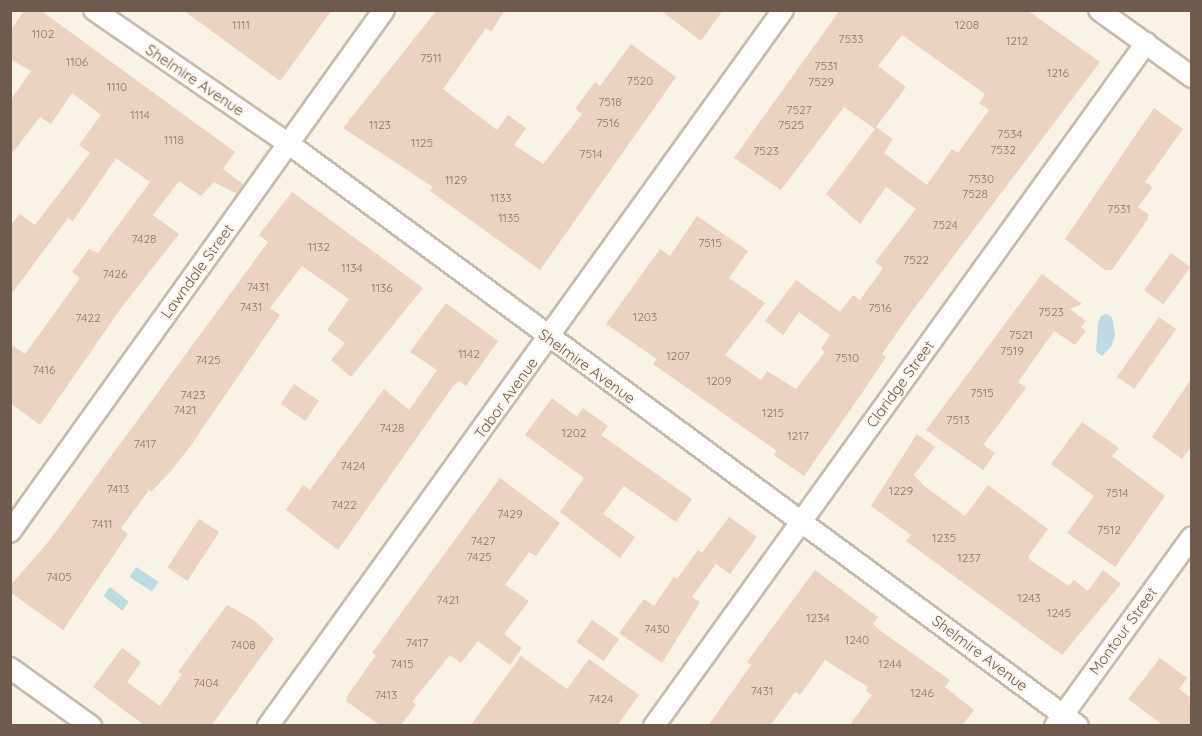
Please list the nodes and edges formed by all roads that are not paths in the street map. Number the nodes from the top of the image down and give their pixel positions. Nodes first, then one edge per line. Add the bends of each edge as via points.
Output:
1 (94, 10) edge
2 (384, 10) edge
3 (783, 10) edge
4 (1099, 10) edge
5 (1146, 43) junction
6 (1191, 77) edge
7 (289, 144) junction
8 (549, 338) junction
9 (802, 521) junction
10 (10, 532) edge
11 (1191, 537) edge
12 (10, 668) edge
13 (1065, 722) edge
14 (91, 726) edge
15 (268, 726) edge
16 (654, 726) edge

1 - 7 street, Shelmire Avenue
2 - 7 street, Lawndale Street
3 - 8 street, Tabor Avenue
4 - 5 street
5 - 6 street
5 - 9 street, Claridge Street
7 - 8 street, Shelmire Avenue
7 - 10 street, Lawndale Street
8 - 9 street, Shelmire Avenue
8 - 15 street, Tabor Avenue
9 - 13 street, Shelmire Avenue
9 - 16 street, Claridge Street
11 - 13 street, Montour Street
12 - 14 street

